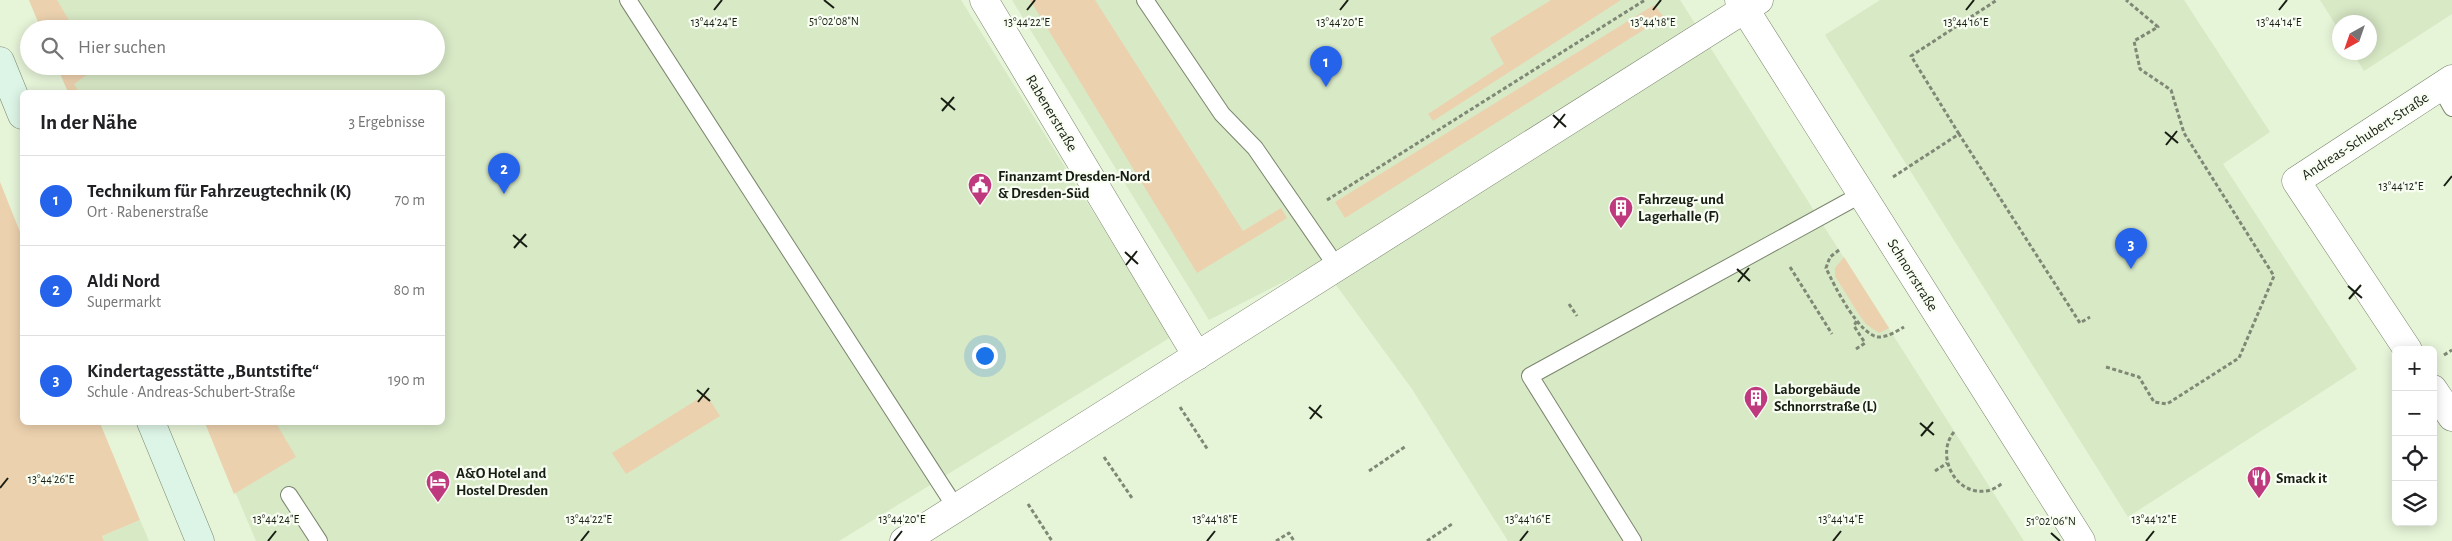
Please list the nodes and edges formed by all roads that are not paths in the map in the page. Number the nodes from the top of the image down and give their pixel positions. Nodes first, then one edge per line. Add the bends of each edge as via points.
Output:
1 (628, 0) edge
2 (984, 0) edge
3 (1145, 0) edge
4 (1747, 3) edge
5 (0, 61) edge
6 (2448, 92) edge
7 (20, 110) edge
8 (1862, 194) junction
9 (1337, 267) junction
10 (2405, 346) edge
11 (1197, 356) junction
12 (2434, 391) edge
13 (2452, 417) edge
14 (152, 425) edge
15 (289, 494) dead end
16 (956, 508) junction
17 (200, 541) edge
18 (319, 541) edge
19 (904, 541) edge
20 (1633, 541) edge
21 (2081, 541) edge

1 - 16 lane
2 - 11 street, Rabenerstraße
3 - 9 lane via 1222,114 1255,148
4 - 8 street, Schnorrstraße
4 - 9 street
5 - 7 main road
6 - 10 street, Andreas-Schubert-Straße via 2296,180
8 - 20 lane via 1530,376
8 - 21 street, Schnorrstraße
9 - 11 street
11 - 16 street
12 - 13 street
14 - 17 main road
15 - 18 lane
16 - 19 street

